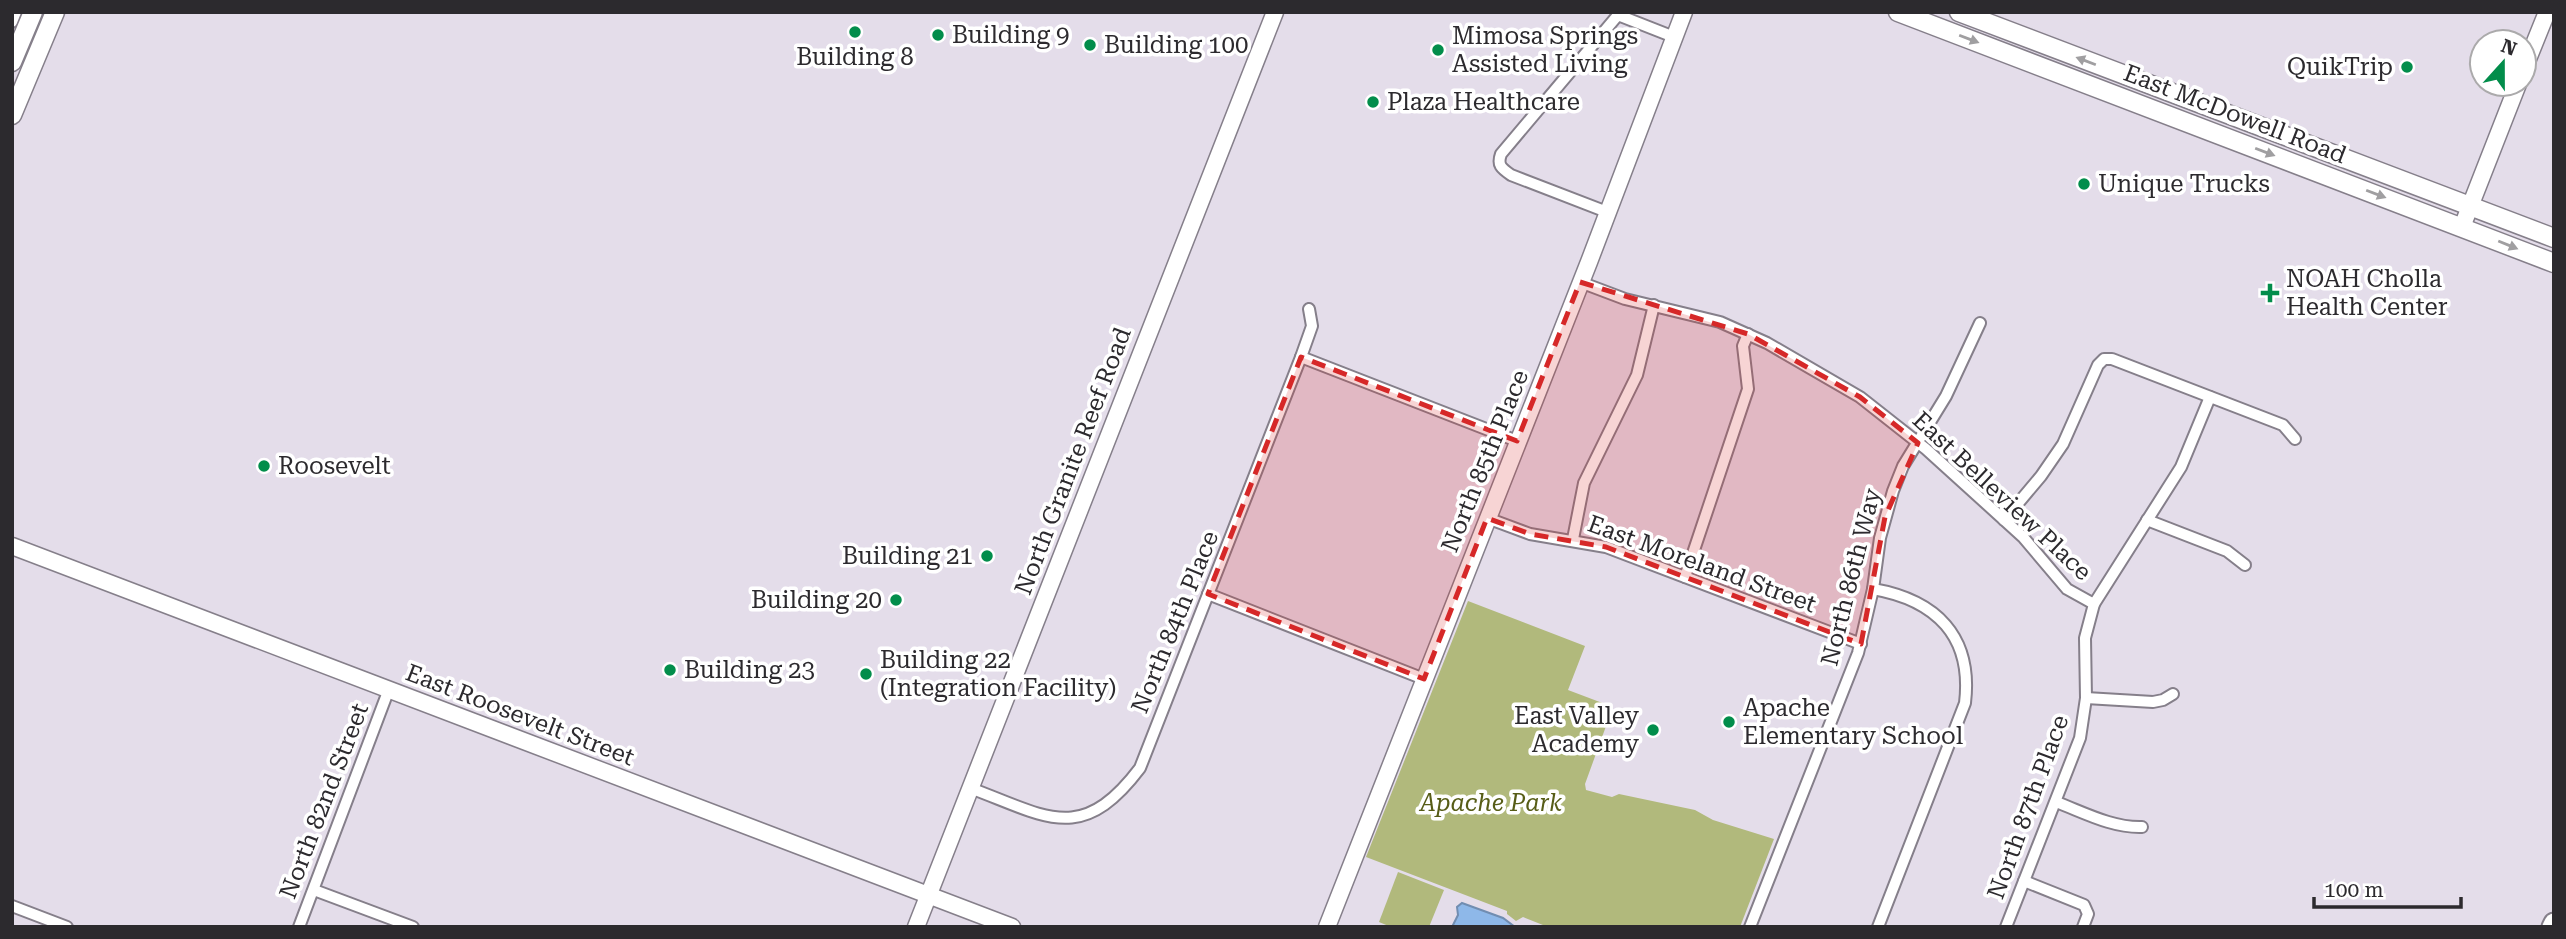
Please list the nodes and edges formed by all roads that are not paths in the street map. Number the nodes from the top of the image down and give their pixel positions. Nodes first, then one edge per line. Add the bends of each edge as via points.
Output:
1 (16, 12) edge
2 (33, 12) edge
3 (55, 12) edge
4 (1275, 12) edge
5 (1684, 12) edge
6 (1959, 12) edge
7 (2547, 12) edge
8 (1903, 13) edge
9 (12, 22) edge
10 (2538, 34) edge
11 (17, 36) edge
12 (1674, 37) junction
13 (2032, 40) junction
14 (42, 45) junction
15 (2025, 61) junction
16 (12, 62) edge
17 (2513, 98) edge
18 (2227, 114) junction
19 (12, 115) edge
20 (2218, 134) junction
21 (2470, 207) junction
22 (1607, 212) junction
23 (2462, 227) junction
24 (2554, 238) edge
25 (2554, 263) edge
26 (1580, 282) junction
27 (1654, 305) junction
28 (1309, 309) dead end
29 (1980, 323) dead end
30 (1748, 334) junction
31 (1301, 357) junction
32 (2210, 397) junction
33 (2295, 439) dead end
34 (1517, 441) junction
35 (1918, 443) junction
36 (1487, 518) junction
37 (2004, 520) junction
38 (2147, 520) junction
39 (1573, 540) junction
40 (12, 547) edge
41 (2245, 565) dead end
42 (1685, 577) junction
43 (1873, 589) junction
44 (1208, 594) junction
45 (2094, 604) junction
46 (1861, 644) junction
47 (1424, 678) junction
48 (389, 689) junction
49 (2173, 694) dead end
50 (2086, 698) junction
51 (970, 788) junction
52 (2056, 802) junction
53 (2142, 827) dead end
54 (2024, 881) junction
55 (314, 890) junction
56 (929, 895) junction
57 (12, 906) edge
58 (67, 927) edge
59 (299, 927) edge
60 (413, 927) edge
61 (916, 927) edge
62 (1012, 927) edge
63 (1326, 927) edge
64 (1750, 927) edge
65 (1878, 927) edge
66 (2006, 927) edge
67 (2083, 927) edge

1 - 9 street
2 - 11 main road
3 - 14 main road
4 - 51 street, North Granite Reef Road
5 - 12 street, North 85th Place
6 - 13 main road, East McDowell Road
7 - 10 street
8 -> 15 main road, East McDowell Road
11 - 14 street
11 - 16 main road
12 - 22 street, North 85th Place
12 - 22 street via 1618,15 1501,154 1501,168 1511,175
13 - 15 main road
18 -> 13 main road, East McDowell Road
14 - 19 main road
15 - 20 main road, East McDowell Road
17 - 21 street
18 - 20 main road
18 - 21 main road, East McDowell Road
20 -> 23 main road, East McDowell Road
21 - 23 street
21 - 24 main road, East McDowell Road
22 - 26 street, North 85th Place
23 -> 25 main road, East McDowell Road
26 - 27 street, East Belleview Place
26 - 34 street, North 85th Place
27 - 30 street, East Belleview Place
27 - 39 street via 1637,375 1584,483
28 - 31 street, North 84th Place via 1312,326
29 - 35 street, North 86th Way via 1951,387
30 - 35 street, East Belleview Place via 1860,397
30 - 42 street via 1743,346 1748,389
31 - 34 street
31 - 44 street, North 84th Place
32 - 33 street via 2283,425
32 - 37 street via 2104,359 2063,444
32 - 38 street, North 87th Place via 2188,454
34 - 36 street, North 85th Place
35 - 37 street, East Belleview Place
35 - 43 street, North 86th Way via 1892,491
36 - 39 street, East Moreland Street via 1530,534
36 - 47 street, North 85th Place
37 - 45 street, East Belleview Place via 2067,589
38 - 41 street via 2227,551
38 - 45 street, North 87th Place
39 - 42 street, East Moreland Street via 1606,547
40 - 48 street, East Roosevelt Street
42 - 46 street, East Moreland Street
43 - 46 street, North 86th Way
43 - 65 street via 1903,596 1934,613 1957,641 1967,674 1965,703
44 - 47 street
44 - 51 street, North 84th Place via 1140,768 1104,806 1083,816 1063,818
45 - 50 street, North 87th Place via 2085,638
46 - 64 street, North 86th Way
47 - 63 street, North 85th Place
48 - 55 street, North 82nd Street
48 - 56 street, East Roosevelt Street
49 - 50 street via 2153,702
50 - 52 street, North 87th Place via 2080,738
51 - 56 street, North Granite Reef Road
52 - 53 street via 2113,824
52 - 54 street, North 87th Place
54 - 66 street, North 87th Place
54 - 67 street via 2087,909
55 - 59 street, North 82nd Street
55 - 60 street
56 - 61 street, North Granite Reef Road
56 - 62 street, East Roosevelt Street
57 - 58 street

